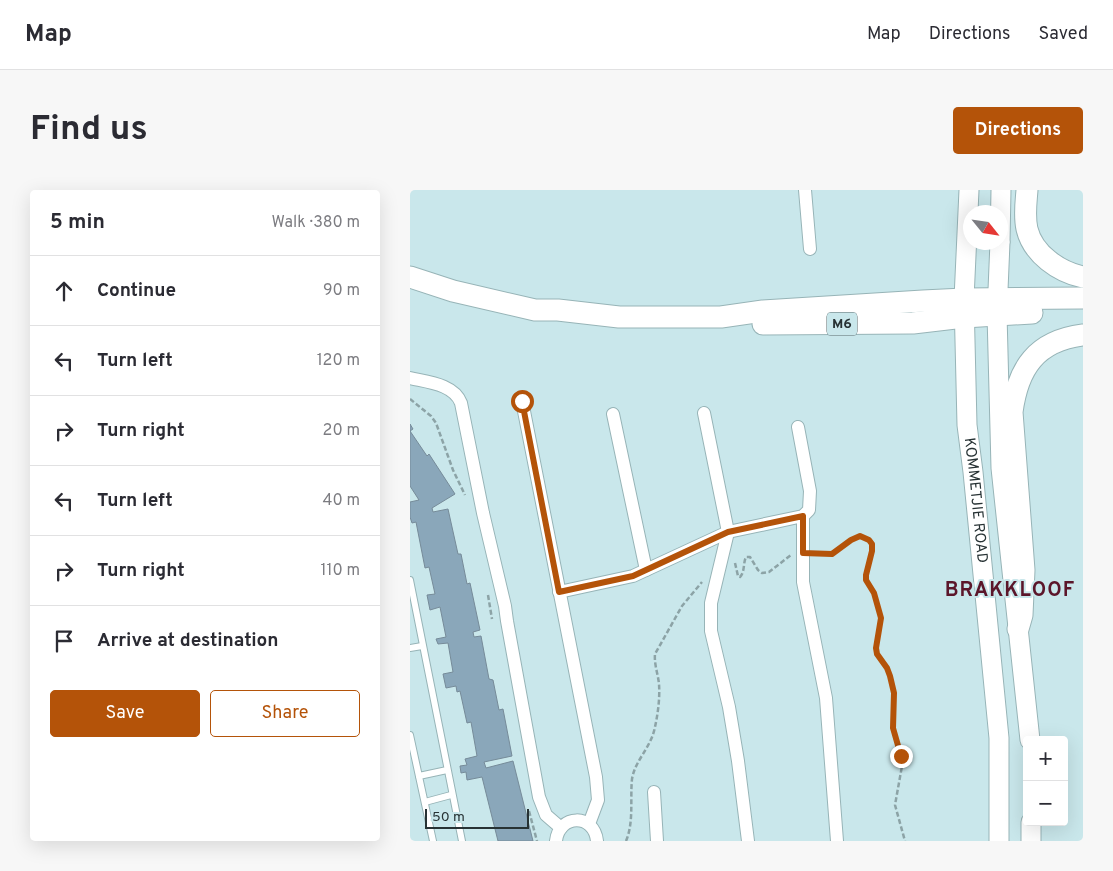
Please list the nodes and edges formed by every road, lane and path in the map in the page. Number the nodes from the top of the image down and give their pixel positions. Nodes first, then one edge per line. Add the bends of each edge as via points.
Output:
1 (805, 190) edge
2 (968, 190) edge
3 (1001, 190) edge
4 (1027, 190) edge
5 (1001, 205) edge
6 (810, 249) dead end
7 (1000, 250) edge
8 (410, 264) edge
9 (410, 277) edge
10 (1083, 277) edge
11 (1083, 298) edge
12 (997, 307) junction
13 (964, 308) junction
14 (558, 310) junction
15 (1083, 312) edge
16 (1083, 335) edge
17 (410, 378) edge
18 (410, 399) edge
19 (522, 401) dead end
20 (704, 413) dead end
21 (613, 414) dead end
22 (798, 427) dead end
23 (468, 501) dead end
24 (803, 516) junction
25 (728, 532) junction
26 (803, 553) junction
27 (722, 556) junction
28 (646, 570) junction
29 (704, 579) dead end
30 (410, 580) edge
31 (486, 586) dead end
32 (559, 592) junction
33 (494, 626) dead end
34 (1018, 629) junction
35 (422, 646) junction
36 (410, 648) edge
37 (410, 735) edge
38 (1030, 736) edge
39 (447, 770) junction
40 (419, 776) junction
41 (654, 792) dead end
42 (451, 795) junction
43 (425, 802) junction
44 (529, 811) dead end
45 (590, 824) junction
46 (1031, 826) edge
47 (561, 828) junction
48 (433, 841) edge
49 (462, 841) edge
50 (537, 841) edge
51 (556, 841) edge
52 (597, 841) edge
53 (626, 841) edge
54 (657, 841) edge
55 (748, 841) edge
56 (837, 841) edge
57 (905, 841) edge
58 (999, 841) edge
59 (1031, 841) edge

1 - 6 street
2 - 13 main road, KOMMETJIE ROAD
3 - 5 main road, KOMMETJIE ROAD
4 - 10 main road via 1027,230 1033,243 1052,264
7 - 12 main road, KOMMETJIE ROAD
8 - 14 main road, M6
9 - 14 main road, M6 via 487,300 534,310
11 - 12 main road, M6
12 - 13 main road, M6
12 - 15 main road, M6
12 - 34 main road, KOMMETJIE ROAD via 1001,468
13 - 14 main road, M6 via 913,323 866,324 765,324 721,317 619,317
13 - 58 main road, KOMMETJIE ROAD via 967,425 999,738
16 - 34 main road via 1046,347 1028,365 1016,388 1012,412 1024,570 1022,615
17 - 47 street via 440,385 457,394 461,402 506,606 539,797 546,815
18 - 23 path via 436,423
19 - 32 street
20 - 25 street
21 - 28 street
22 - 24 street via 810,491 809,510
24 - 25 street
24 - 26 street
25 - 27 street
25 - 28 street
26 - 27 path via 792,554 769,572 762,573 748,556 740,577 732,560
26 - 56 street via 804,588 829,723
26 - 57 path via 832,554 860,536 872,544 866,580 874,593 881,618 877,654 887,668 894,693 893,728 902,766 895,805
27 - 55 street via 710,622 738,760
28 - 32 street via 606,583
29 - 53 path via 682,606 654,654 659,684 656,725 650,744 632,777
30 - 35 lane
31 - 33 path
32 - 45 street via 598,790
34 - 38 main road, KOMMETJIE ROAD
35 - 36 lane
35 - 39 lane
37 - 40 lane
39 - 40 lane
39 - 42 lane
40 - 43 lane
41 - 54 street
42 - 43 lane
42 - 49 lane
43 - 48 lane
44 - 50 path
45 - 47 street via 574,820
45 - 52 street
46 - 59 main road
47 - 51 street

